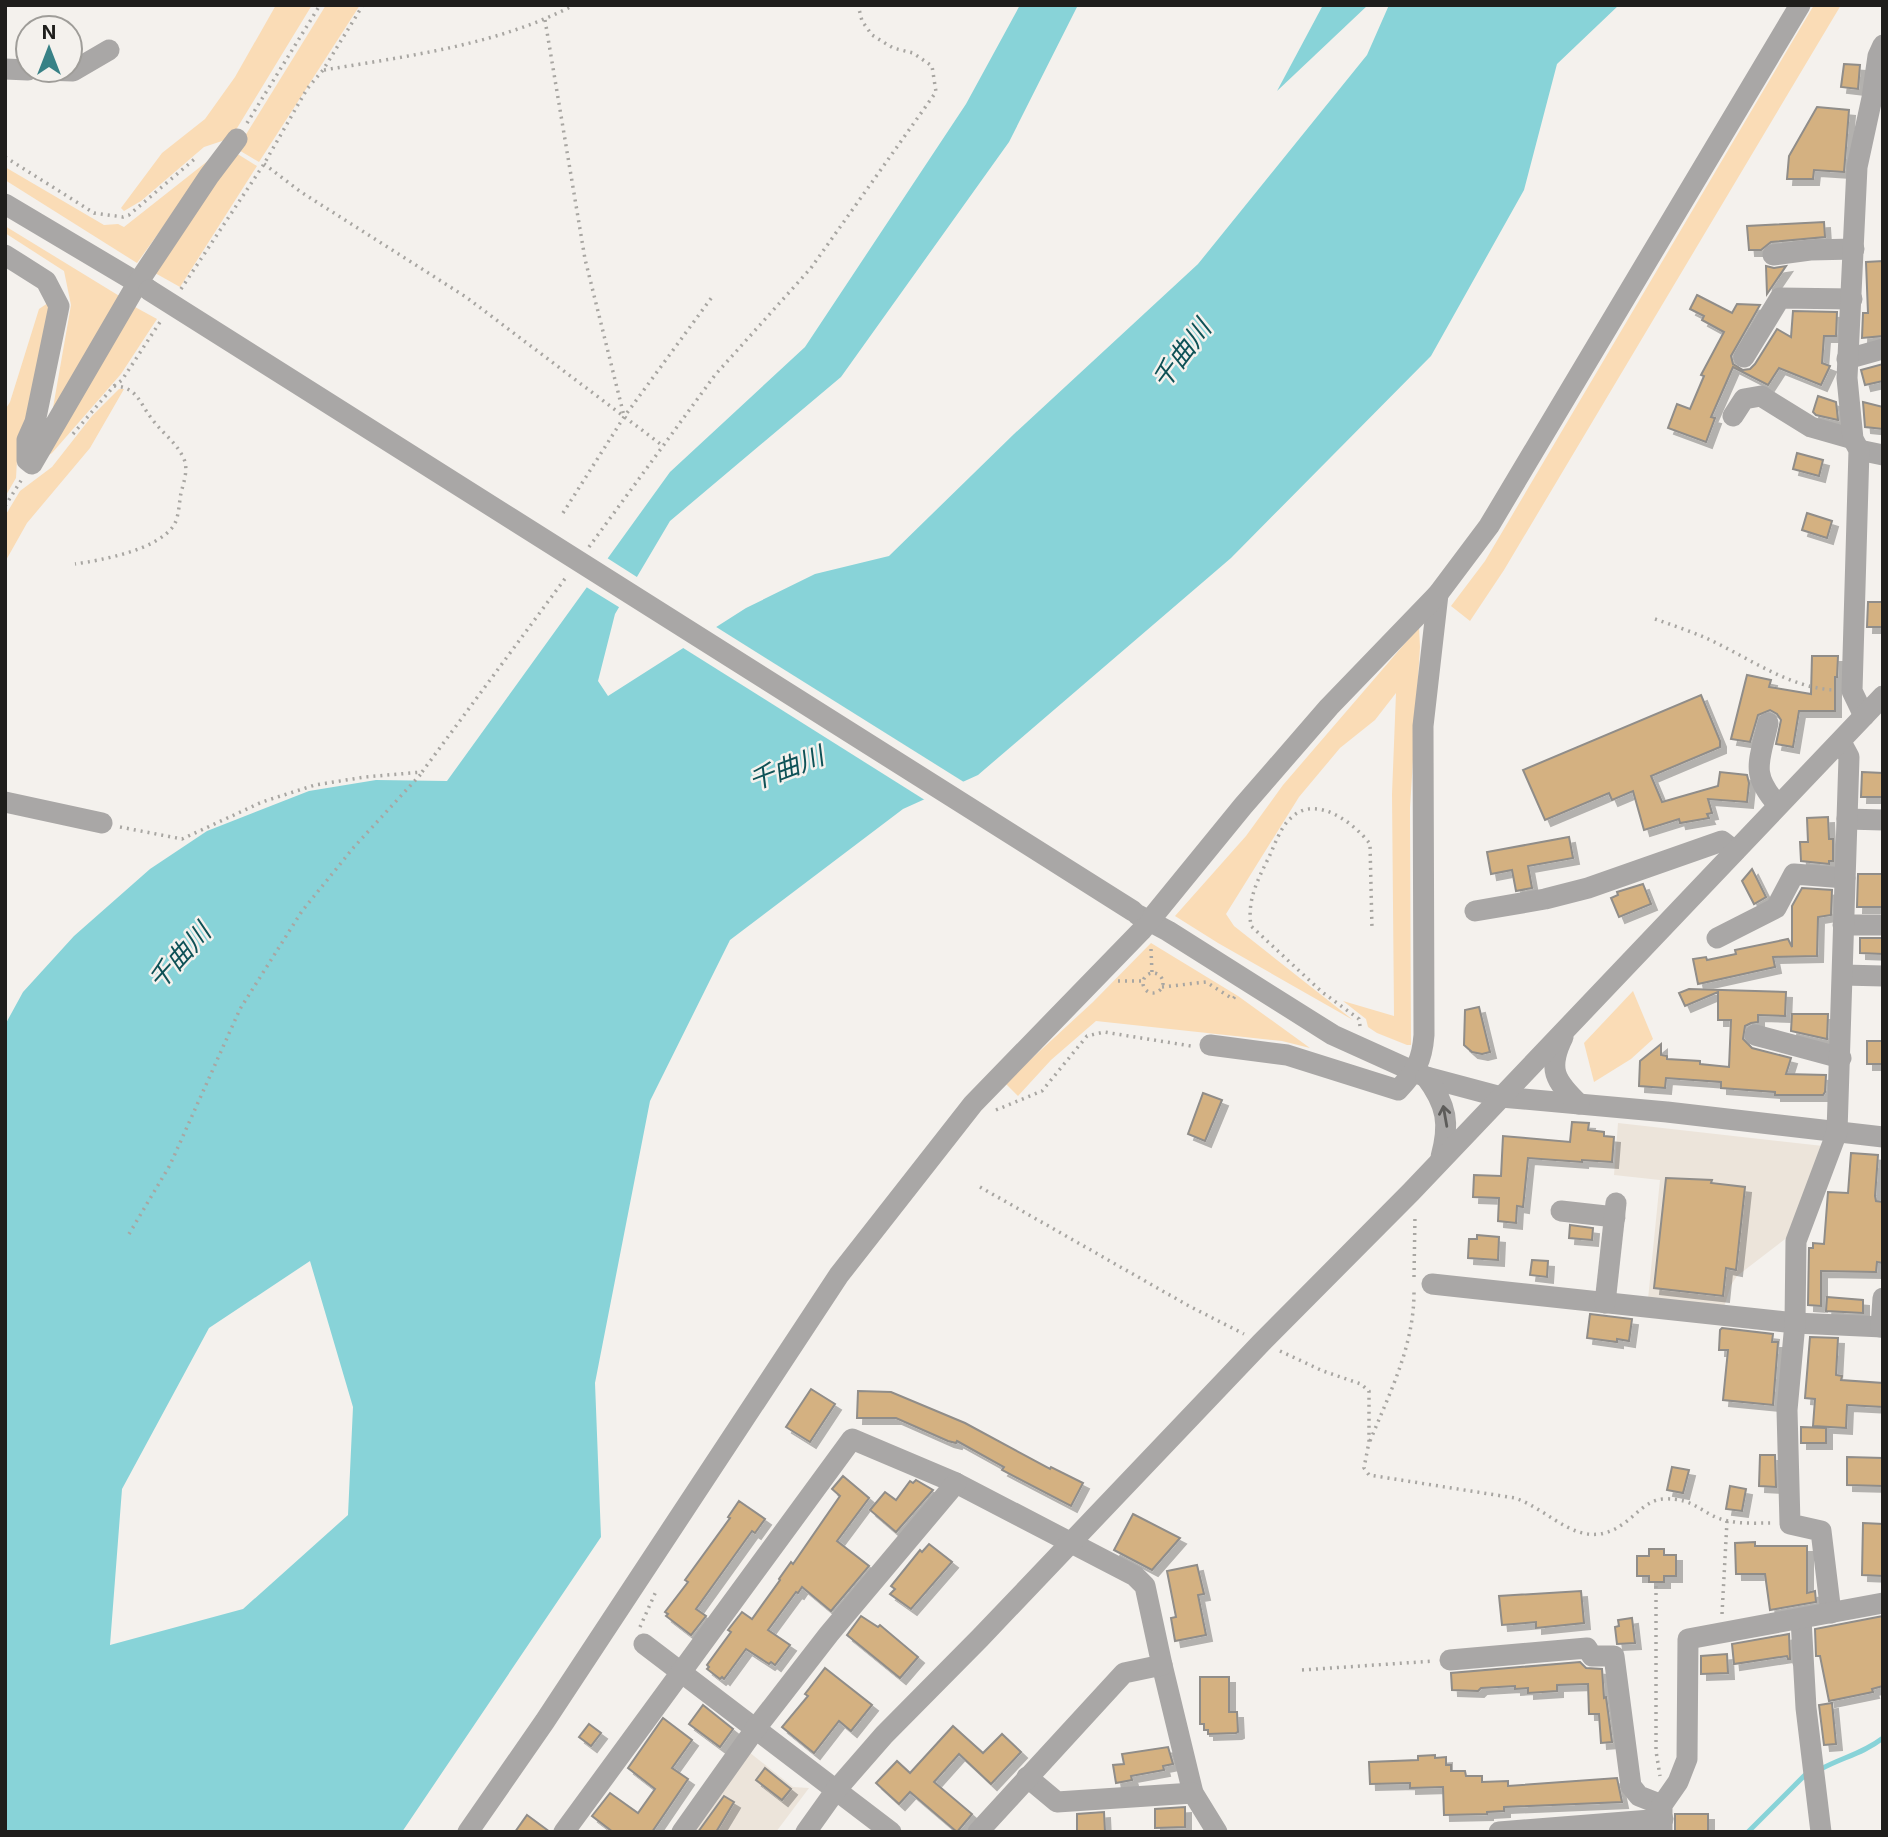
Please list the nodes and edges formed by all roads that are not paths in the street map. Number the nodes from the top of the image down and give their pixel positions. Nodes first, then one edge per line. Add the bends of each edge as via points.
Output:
1 (1800, 5) edge
2 (1883, 45) edge
3 (109, 50) dead end
4 (84, 65) edge
5 (237, 139) road end
6 (5, 204) edge
7 (1854, 250) junction
8 (5, 256) edge
9 (1773, 256) dead end
10 (143, 287) junction
11 (1852, 299) junction
12 (1883, 349) edge
13 (1744, 357) dead end
14 (1847, 359) junction
15 (1733, 416) dead end
16 (1856, 444) junction
17 (1883, 455) edge
18 (1438, 594) junction
19 (1883, 696) edge
20 (1864, 716) junction
21 (1768, 723) dead end
22 (1841, 742) junction
23 (5, 802) edge
24 (1778, 805) junction
25 (1847, 819) junction
26 (1883, 820) edge
27 (102, 823) road end
28 (1735, 851) junction
29 (1845, 878) junction
30 (1475, 911) dead end
31 (1141, 916) junction
32 (1843, 925) junction
33 (1883, 925) edge
34 (1717, 938) dead end
35 (1843, 975) junction
36 (1883, 976) edge
37 (1569, 1026) junction
38 (1755, 1035) dead end
39 (1210, 1045) road end
40 (1841, 1058) junction
41 (1421, 1074) junction
42 (1501, 1097) junction
43 (1579, 1104) junction
44 (1837, 1132) junction
45 (1883, 1137) edge
46 (1440, 1159) junction
47 (1561, 1211) dead end
48 (1432, 1284) dead end
49 (1883, 1298) edge
50 (1605, 1303) junction
51 (1794, 1323) junction
52 (1882, 1327) edge
53 (956, 1483) junction
54 (1070, 1543) junction
55 (1883, 1603) edge
56 (1831, 1613) junction
57 (1801, 1619) junction
58 (644, 1644) dead end
59 (1450, 1660) road end
60 (1162, 1665) junction
61 (682, 1671) junction
62 (756, 1728) junction
63 (1027, 1777) junction
64 (836, 1790) junction
65 (1193, 1793) junction
66 (1664, 1813) edge
67 (891, 1831) edge
68 (468, 1832) edge
69 (564, 1832) edge
70 (682, 1832) edge
71 (806, 1832) edge
72 (978, 1832) edge
73 (1217, 1832) edge
74 (1499, 1832) edge
75 (1821, 1832) edge

1 - 18 street via 1489,526
2 - 7 street via 1857,167
3 - 4 street
5 - 10 street via 209,176
6 - 10 street
7 - 9 street
7 - 11 street
8 - 10 street via 47,281 59,306 35,422 27,440 27,460 32,464 61,434
10 - 31 street, bridge
11 - 13 street via 1780,298
11 - 14 street
12 - 14 street
14 - 16 street
15 - 16 street via 1744,399 1761,396 1811,427
16 - 17 street
16 - 20 street via 1852,691
18 - 31 street via 1329,707
18 - 41 street via 1423,726
19 - 20 street
20 - 22 street
21 - 24 street via 1758,769 1764,789
22 - 24 street
22 - 25 street via 1849,757
23 - 27 street
24 - 28 street
25 - 26 street
25 - 29 street
28 - 30 street via 1722,841 1588,888
28 - 37 street
29 - 32 street
29 - 34 street via 1794,874 1776,908
31 - 41 street via 1333,1035
31 - 68 street via 962,1118 839,1275
32 - 33 street
32 - 35 street
35 - 36 street
35 - 40 street
37 - 42 street
37 - 43 street via 1554,1062 1560,1086
38 - 40 street
39 - 41 street via 1287,1055 1398,1090
40 - 44 street
41 - 42 street
46 -> 41 street via 1447,1134 1445,1113 1437,1091
42 - 43 street
42 - 46 street
43 - 44 street
44 - 45 street
44 - 51 street via 1796,1241
46 - 54 street
47 - 50 street via 1616,1210
48 - 50 street
49 - 52 street
50 - 51 street
51 - 52 street
51 - 56 street via 1787,1410 1790,1524 1821,1531
53 - 54 street
53 - 61 street via 852,1439
53 - 62 street
54 - 60 street via 1135,1576 1145,1586
54 - 64 street
55 - 56 street
56 - 57 street
57 - 66 street via 1688,1639 1687,1759
57 - 75 street
58 - 61 street
59 - 66 street via 1587,1648 1592,1656 1614,1656 1631,1786
60 - 63 street via 1124,1673
60 - 65 street
61 - 62 street
61 - 69 street
62 - 64 street
62 - 70 street
63 - 65 street via 1057,1801
63 - 72 street
64 - 67 street
64 - 71 street
65 - 73 street
66 - 74 street

